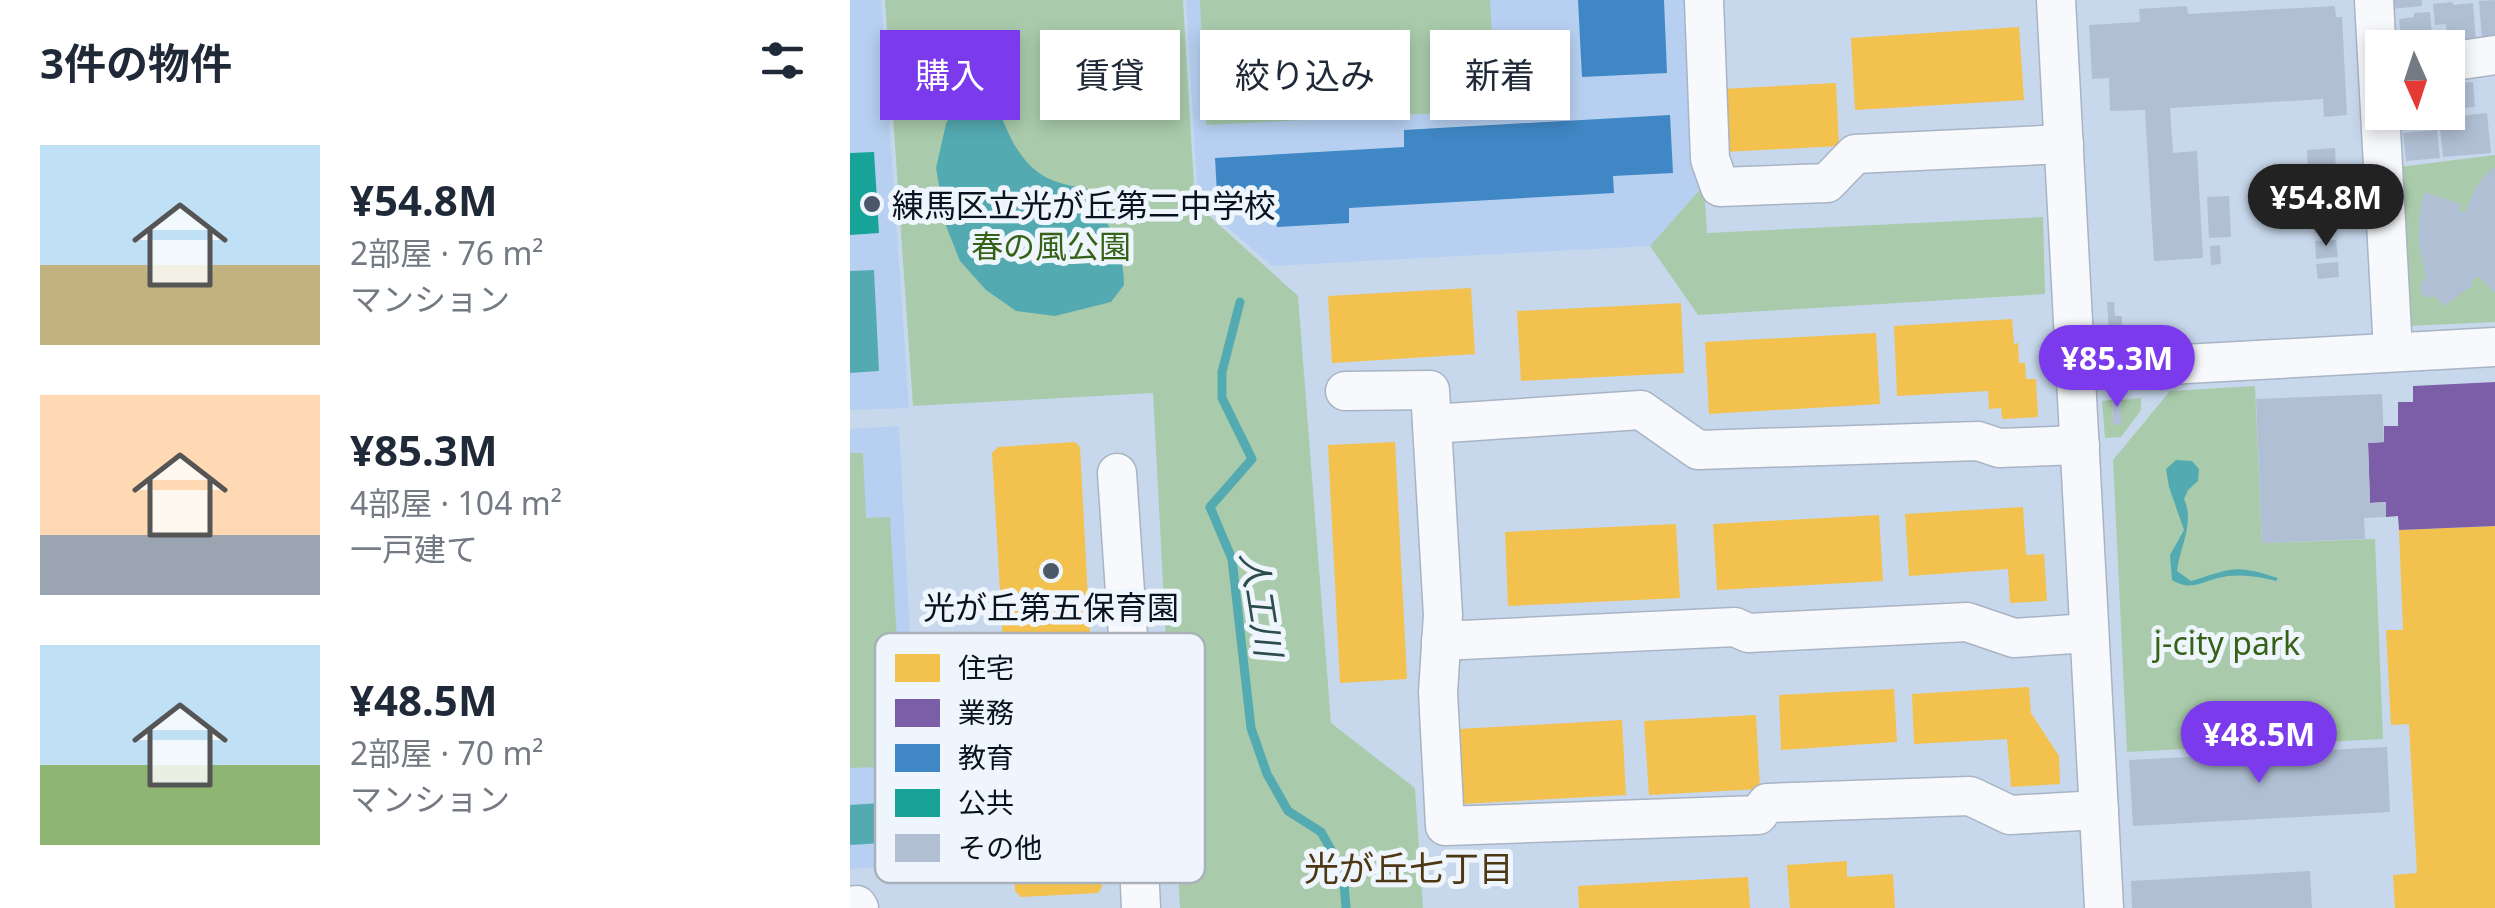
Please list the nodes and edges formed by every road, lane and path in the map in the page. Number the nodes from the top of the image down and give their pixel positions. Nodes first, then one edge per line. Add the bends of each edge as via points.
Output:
1 (1704, 0) edge
2 (2056, 0) edge
3 (2374, 0) edge
4 (2377, 30) edge
5 (2495, 54) edge
6 (2465, 59) edge
7 (2383, 130) edge
8 (2064, 144) junction
9 (2495, 346) edge
10 (2393, 351) junction
11 (2076, 370) junction
12 (1345, 391) dead end
13 (1432, 424) junction
14 (2080, 445) junction
15 (1117, 473) dead end
16 (1128, 633) edge
17 (2089, 633) junction
18 (1441, 641) junction
19 (2099, 810) junction
20 (1140, 883) edge
21 (850, 906) edge
22 (860, 908) edge
23 (1141, 908) edge
24 (2104, 908) edge

1 - 8 street via 1710,158 1720,188 1828,183 1855,154
2 - 8 street
3 - 4 street
5 - 6 street
7 - 10 street
8 - 11 street
9 - 10 street
10 - 11 street
11 - 14 street
12 - 13 street via 1430,390
13 - 14 street via 1641,410 1698,450 1978,441 2000,448
13 - 18 street
14 - 17 street
15 - 16 street
17 - 18 street via 2014,638 1967,622
17 - 19 street
18 - 19 street via 1444,826 1758,815 1767,804 1970,796 2010,815
19 - 24 street
20 - 23 street
21 - 22 street

